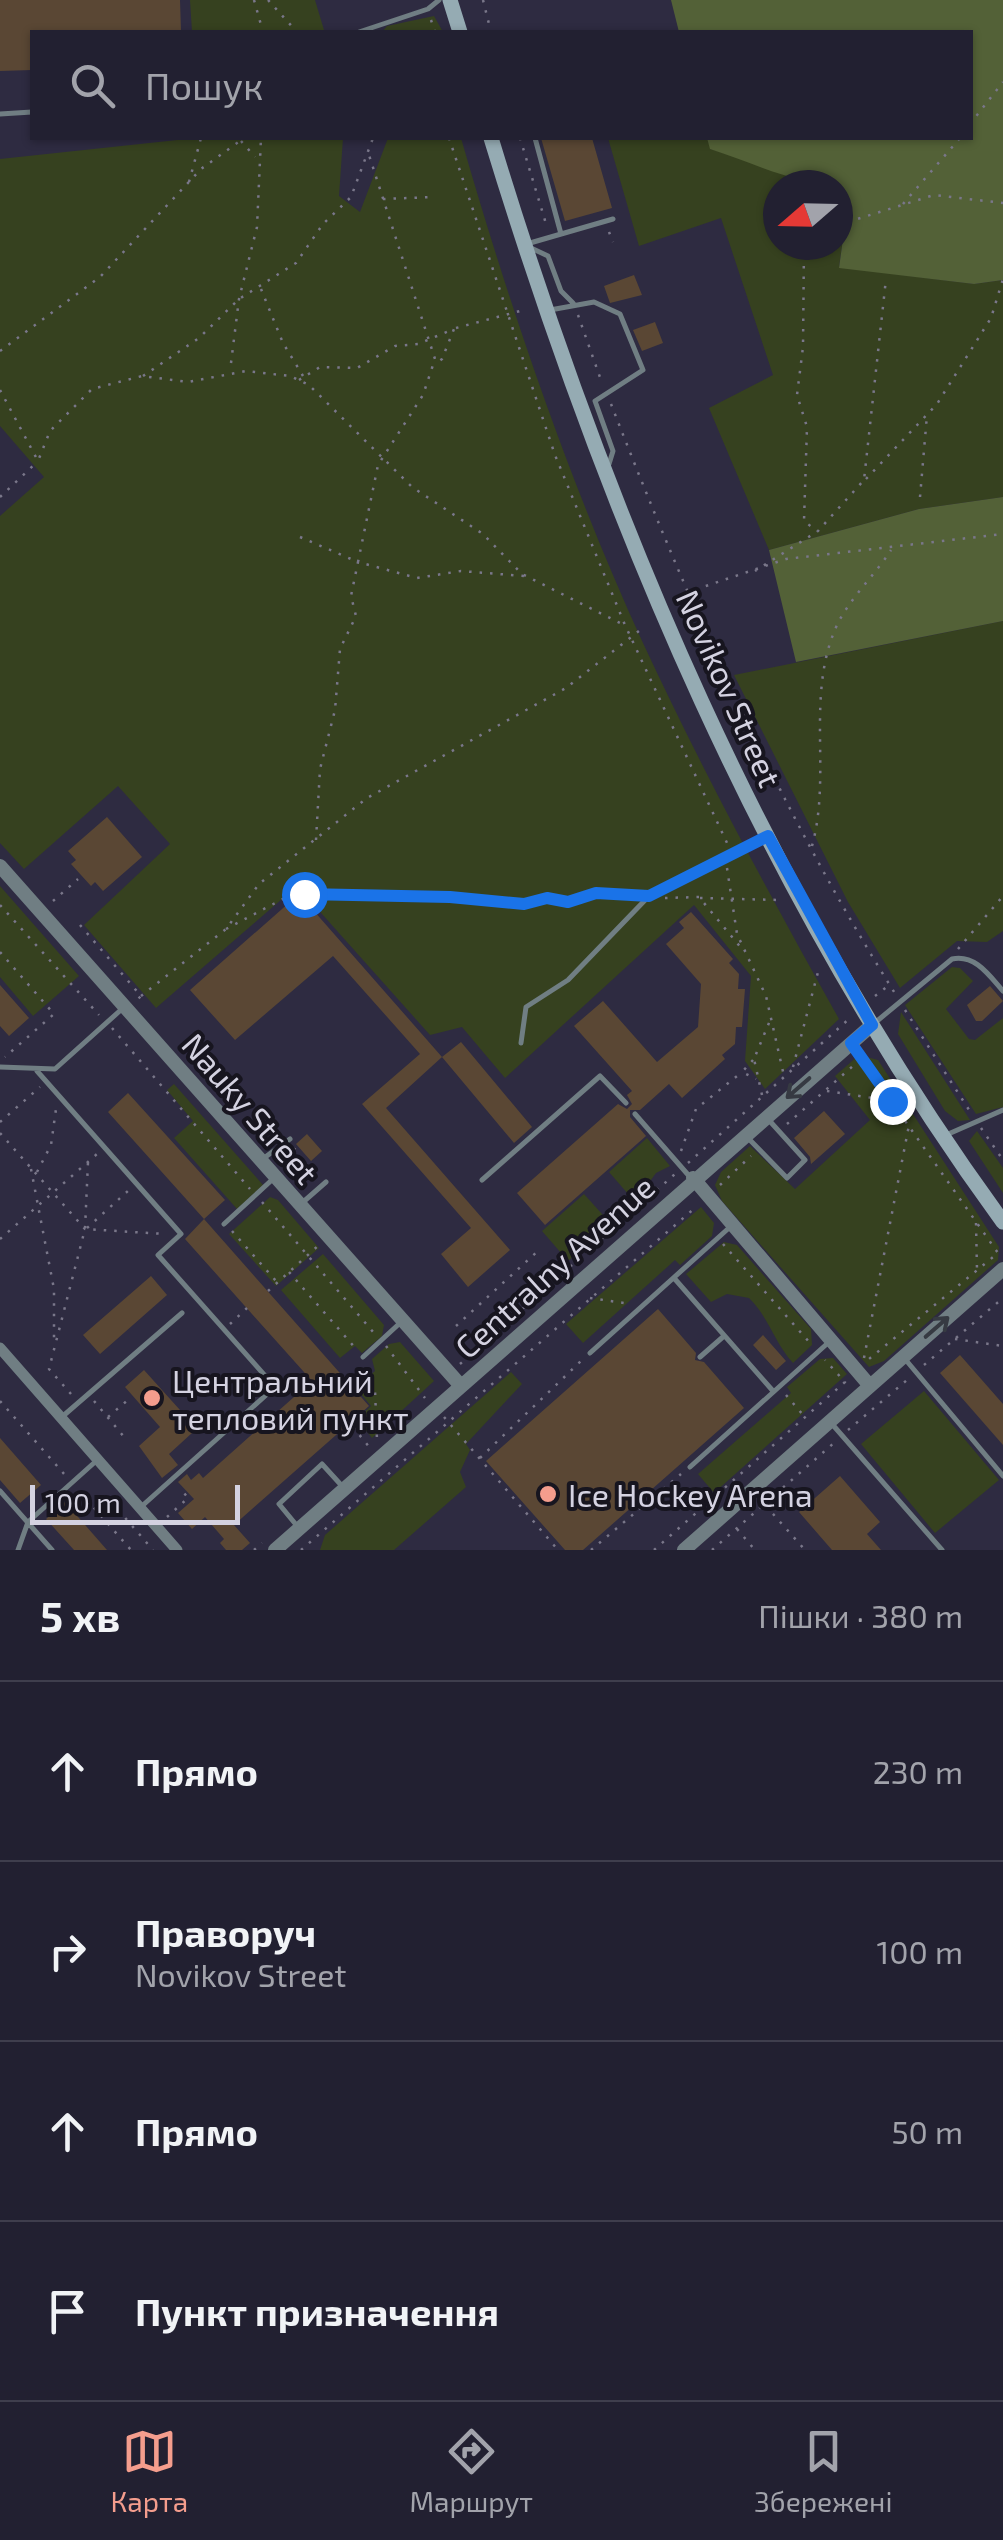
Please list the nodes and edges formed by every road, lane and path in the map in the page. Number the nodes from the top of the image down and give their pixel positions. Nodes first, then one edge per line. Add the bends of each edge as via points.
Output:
1 (254, 0) edge
2 (268, 0) edge
3 (440, 0) edge
4 (450, 0) edge
5 (483, 0) edge
6 (262, 30) edge
7 (295, 30) edge
8 (365, 30) edge
9 (459, 30) edge
10 (490, 30) edge
11 (1003, 82) edge
12 (30, 112) edge
13 (0, 114) edge
14 (973, 120) edge
15 (200, 140) edge
16 (240, 140) edge
17 (243, 140) edge
18 (260, 140) edge
19 (372, 140) edge
20 (450, 140) edge
21 (492, 140) edge
22 (521, 140) edge
23 (535, 140) edge
24 (958, 140) edge
25 (368, 152) junction
26 (525, 154) junction
27 (517, 157) dead end
28 (256, 158) junction
29 (189, 184) junction
30 (434, 197) dead end
31 (381, 199) junction
32 (1003, 204) edge
33 (902, 206) junction
34 (614, 218) dead end
35 (853, 220) edge
36 (561, 234) junction
37 (550, 237) junction
38 (524, 244) junction
39 (804, 260) edge
40 (886, 279) dead end
41 (1003, 280) edge
42 (260, 287) junction
43 (239, 299) junction
44 (573, 303) junction
45 (520, 311) dead end
46 (547, 311) junction
47 (507, 314) junction
48 (454, 329) junction
49 (428, 340) junction
50 (0, 352) edge
51 (231, 363) dead end
52 (433, 366) junction
53 (142, 376) junction
54 (302, 378) junction
55 (0, 390) edge
56 (608, 397) junction
57 (588, 403) junction
58 (927, 414) junction
59 (384, 458) junction
60 (38, 460) junction
61 (864, 480) junction
62 (0, 497) edge
63 (920, 497) dead end
64 (818, 531) junction
65 (1003, 534) edge
66 (300, 538) dead end
67 (893, 548) junction
68 (358, 562) junction
69 (755, 571) junction
70 (525, 576) junction
71 (688, 592) junction
72 (679, 600) dead end
73 (625, 625) junction
74 (644, 627) dead end
75 (632, 641) junction
76 (768, 836) junction
77 (316, 840) junction
78 (812, 848) junction
79 (728, 856) junction
80 (0, 866) edge
81 (649, 896) junction
82 (1003, 896) edge
83 (699, 897) junction
84 (779, 900) dead end
85 (729, 902) junction
86 (80, 925) dead end
87 (226, 929) junction
88 (743, 950) junction
89 (0, 952) edge
90 (952, 959) junction
91 (818, 972) dead end
92 (890, 985) junction
93 (882, 991) dead end
94 (1003, 991) edge
95 (141, 996) junction
96 (130, 1004) junction
97 (771, 1017) junction
98 (872, 1025) junction
99 (521, 1044) dead end
100 (754, 1059) junction
101 (0, 1064) edge
102 (792, 1069) dead end
103 (38, 1071) junction
104 (742, 1072) junction
105 (784, 1076) dead end
106 (758, 1080) junction
107 (46, 1082) junction
108 (825, 1091) junction
109 (762, 1096) dead end
110 (60, 1097) junction
111 (892, 1101) junction
112 (626, 1103) dead end
113 (1003, 1110) edge
114 (636, 1114) dead end
115 (766, 1116) junction
116 (0, 1122) edge
117 (978, 1122) junction
118 (910, 1124) junction
119 (779, 1131) junction
120 (0, 1133) edge
121 (744, 1134) junction
122 (945, 1136) junction
123 (289, 1139) joint
124 (105, 1147) junction
125 (758, 1149) junction
126 (260, 1160) junction
127 (1003, 1160) edge
128 (676, 1161) junction
129 (88, 1162) junction
130 (31, 1168) junction
131 (36, 1173) junction
132 (692, 1179) junction
133 (482, 1180) dead end
134 (279, 1181) junction
135 (326, 1182) dead end
136 (137, 1184) junction
137 (53, 1192) junction
138 (708, 1196) junction
139 (300, 1205) junction
140 (36, 1208) junction
141 (999, 1216) edge
142 (976, 1222) junction
143 (224, 1224) joint
144 (733, 1225) junction
145 (86, 1229) junction
146 (181, 1234) junction
147 (328, 1237) junction
148 (0, 1239) edge
149 (540, 1249) dead end
150 (1003, 1269) edge
151 (977, 1271) junction
152 (289, 1272) junction
153 (674, 1278) junction
154 (977, 1279) dead end
155 (277, 1282) junction
156 (268, 1291) dead end
157 (589, 1298) junction
158 (1003, 1298) edge
159 (643, 1306) junction
160 (248, 1308) dead end
161 (182, 1314) dead end
162 (403, 1321) junction
163 (456, 1326) dead end
164 (223, 1330) junction
165 (725, 1336) junction
166 (954, 1339) junction
167 (832, 1340) junction
168 (54, 1346) junction
169 (1003, 1346) edge
170 (0, 1348) edge
171 (590, 1353) joint
172 (903, 1357) junction
173 (363, 1358) joint
174 (700, 1358) dead end
175 (363, 1376) dead end
176 (460, 1386) junction
177 (870, 1386) junction
178 (776, 1389) junction
179 (88, 1394) junction
180 (128, 1399) dead end
181 (78, 1403) junction
182 (108, 1417) junction
183 (805, 1417) dead end
184 (61, 1418) junction
185 (830, 1422) junction
186 (352, 1426) dead end
187 (842, 1435) junction
188 (126, 1438) dead end
189 (377, 1442) dead end
190 (468, 1445) dead end
191 (370, 1448) dead end
192 (480, 1458) junction
193 (98, 1460) junction
194 (690, 1467) joint
195 (1003, 1476) edge
196 (172, 1479) junction
197 (344, 1488) junction
198 (0, 1491) edge
199 (765, 1505) junction
200 (94, 1508) dead end
201 (140, 1508) junction
202 (28, 1522) junction
203 (156, 1526) junction
204 (300, 1528) junction
205 (736, 1529) junction
206 (18, 1550) edge
207 (52, 1550) edge
208 (153, 1550) edge
209 (177, 1550) edge
210 (275, 1550) edge
211 (300, 1550) edge
212 (558, 1550) edge
213 (591, 1550) edge
214 (684, 1550) edge
215 (712, 1550) edge
216 (755, 1550) edge
217 (805, 1550) edge
218 (942, 1550) edge

1 - 6 path
2 - 7 path
3 - 8 lane
4 - 9 main road
5 - 10 path
11 - 14 path
12 - 13 lane
15 - 29 path
16 - 29 path
17 - 28 path
18 - 28 path
19 - 25 path
20 - 47 path
21 - 38 main road, Novikov Street
22 - 26 path
23 - 36 lane
24 - 33 path
25 - 31 path
25 - 42 path via 351,197 296,263
26 - 27 path
26 - 37 path
28 - 43 path via 259,212
29 - 50 path via 100,278
30 - 31 path
31 - 49 path
32 - 33 path via 934,195
33 - 35 path
34 - 36 lane
36 - 37 lane
37 - 38 lane
38 - 44 lane via 548,256
38 - 46 main road, Novikov Street
39 - 64 path via 796,395 807,427 804,521
40 - 61 path
41 - 58 path via 991,318
42 - 43 path
42 - 54 path
43 - 51 path
43 - 53 path via 199,338
44 - 46 lane
44 - 56 path
44 - 56 lane via 594,302 620,314 643,370
45 - 47 path
46 - 57 main road, Novikov Street
47 - 48 path
47 - 73 path via 555,455
48 - 49 path
48 - 52 path
49 - 52 path
49 - 54 path via 395,346 357,368 320,367
52 - 59 path
53 - 54 path via 188,382 246,371
53 - 60 path via 85,392 50,431
54 - 59 path
55 - 60 path
56 - 57 lane
56 - 71 path
57 - 76 main road, Novikov Street via 606,472
58 - 61 path
58 - 63 path
59 - 68 path via 374,477
59 - 70 path via 423,496 483,534
60 - 62 path
61 - 64 path
64 - 69 path
65 - 67 path
66 - 68 path
67 - 69 path via 786,559
67 - 78 path via 838,624 824,669 823,778
68 - 70 path via 417,578 461,571
68 - 77 path via 351,596 356,616 340,649 335,710 320,769
69 - 71 path
70 - 73 path
71 - 72 path
71 - 78 path
73 - 75 path
74 - 75 path
75 - 77 path via 566,688 380,790
75 - 79 path via 723,831
76 - 79 lane
76 - 98 main road, Novikov Street
77 - 87 path via 259,884
78 - 92 path
79 - 81 lane
79 - 85 path
80 - 96 street, Nauky Street
81 - 83 path
81 - 87 path via 596,893 524,904 298,891
81 - 99 lane via 568,980 526,1006
82 - 90 path
83 - 85 path
83 - 88 path
84 - 85 path
85 - 88 path
86 - 95 path
87 - 95 path
88 - 97 path
89 - 101 path via 54,1014
90 - 94 lane via 980,965
90 - 98 lane
91 - 102 path
92 - 93 path
92 - 117 path
95 - 96 path
96 - 103 lane via 54,1070
96 - 126 street, Nauky Street
97 - 100 path
97 - 105 path
98 -> 115 street, Centralny Avenue
98 - 122 main road, Novikov Street
100 - 104 path
100 - 106 path
101 - 103 lane
103 - 107 lane
104 - 106 path
104 - 128 path via 696,1109
106 - 109 path
107 - 110 lane
107 - 116 path
108 - 111 path
108 - 111 path via 862,1058
108 - 119 path
110 - 124 lane
110 - 131 path via 51,1146
111 - 118 path
112 - 133 lane via 600,1076
113 - 117 lane
114 - 128 lane
115 - 119 lane
115 - 121 street, Centralny Avenue
117 - 122 lane
117 - 127 path
118 - 142 path
118 - 151 path via 863,1364
119 - 125 lane via 804,1160 786,1178
120 - 130 path
121 - 125 lane
121 - 132 street, Centralny Avenue
122 - 141 main road, Novikov Street
123 - 126 lane
123 - 134 path via 295,1147
124 - 129 path
124 - 136 lane
125 - 138 path
126 - 134 street, Nauky Street
128 - 132 lane
129 - 137 path
129 - 145 path
130 - 131 path
130 - 140 path
131 - 137 path
132 - 138 street
132 - 176 street, Centralny Avenue
134 - 139 street, Nauky Street
134 - 143 lane
135 - 139 lane
136 - 145 path
136 - 146 lane
137 - 140 path
137 - 145 path
138 - 144 street
138 - 157 path
139 - 147 street, Nauky Street
140 - 148 path
140 - 168 path via 54,1289
142 - 151 path
142 - 151 path via 998,1253
143 - 155 path
144 - 153 lane
144 - 167 street
145 - 146 path
145 - 168 path
146 - 164 lane via 158,1255
147 - 152 path
147 - 162 street, Nauky Street
149 - 163 path
172 -> 150 street
151 - 154 path
152 - 155 path
152 - 173 path
153 - 159 lane
153 - 165 lane
155 - 156 path
157 - 159 path
157 - 211 path
158 - 166 path
159 - 171 lane
160 - 164 path
161 - 179 lane
162 - 173 lane
162 - 176 street, Nauky Street
164 - 196 lane via 275,1388
165 - 174 lane
165 - 178 lane
166 - 169 path
166 - 187 path
167 - 177 street
167 - 178 lane
168 - 181 path via 49,1369
170 - 184 street
171 - 192 path
172 - 177 street
172 - 195 lane
175 - 189 path via 374,1390
176 - 197 street, Centralny Avenue
177 - 185 street
178 - 183 path
178 - 194 lane
179 - 181 lane
179 - 182 path
180 - 182 path
181 - 184 lane
182 - 188 path
184 - 193 street
185 - 187 lane
185 - 214 street
186 - 191 path
187 - 199 path
187 - 218 lane
190 - 192 path
192 - 212 path
193 - 201 street
193 - 202 lane
194 - 213 path
196 - 201 lane
196 - 203 path via 188,1498
197 - 204 street, Centralny Avenue
197 - 204 lane via 322,1464 279,1504
198 - 202 lane
199 - 205 path
199 - 217 path
200 - 208 path via 107,1498
201 - 203 street
202 - 206 lane
202 - 207 lane
203 - 209 street
204 - 210 street, Centralny Avenue
205 - 215 path
205 - 216 path

